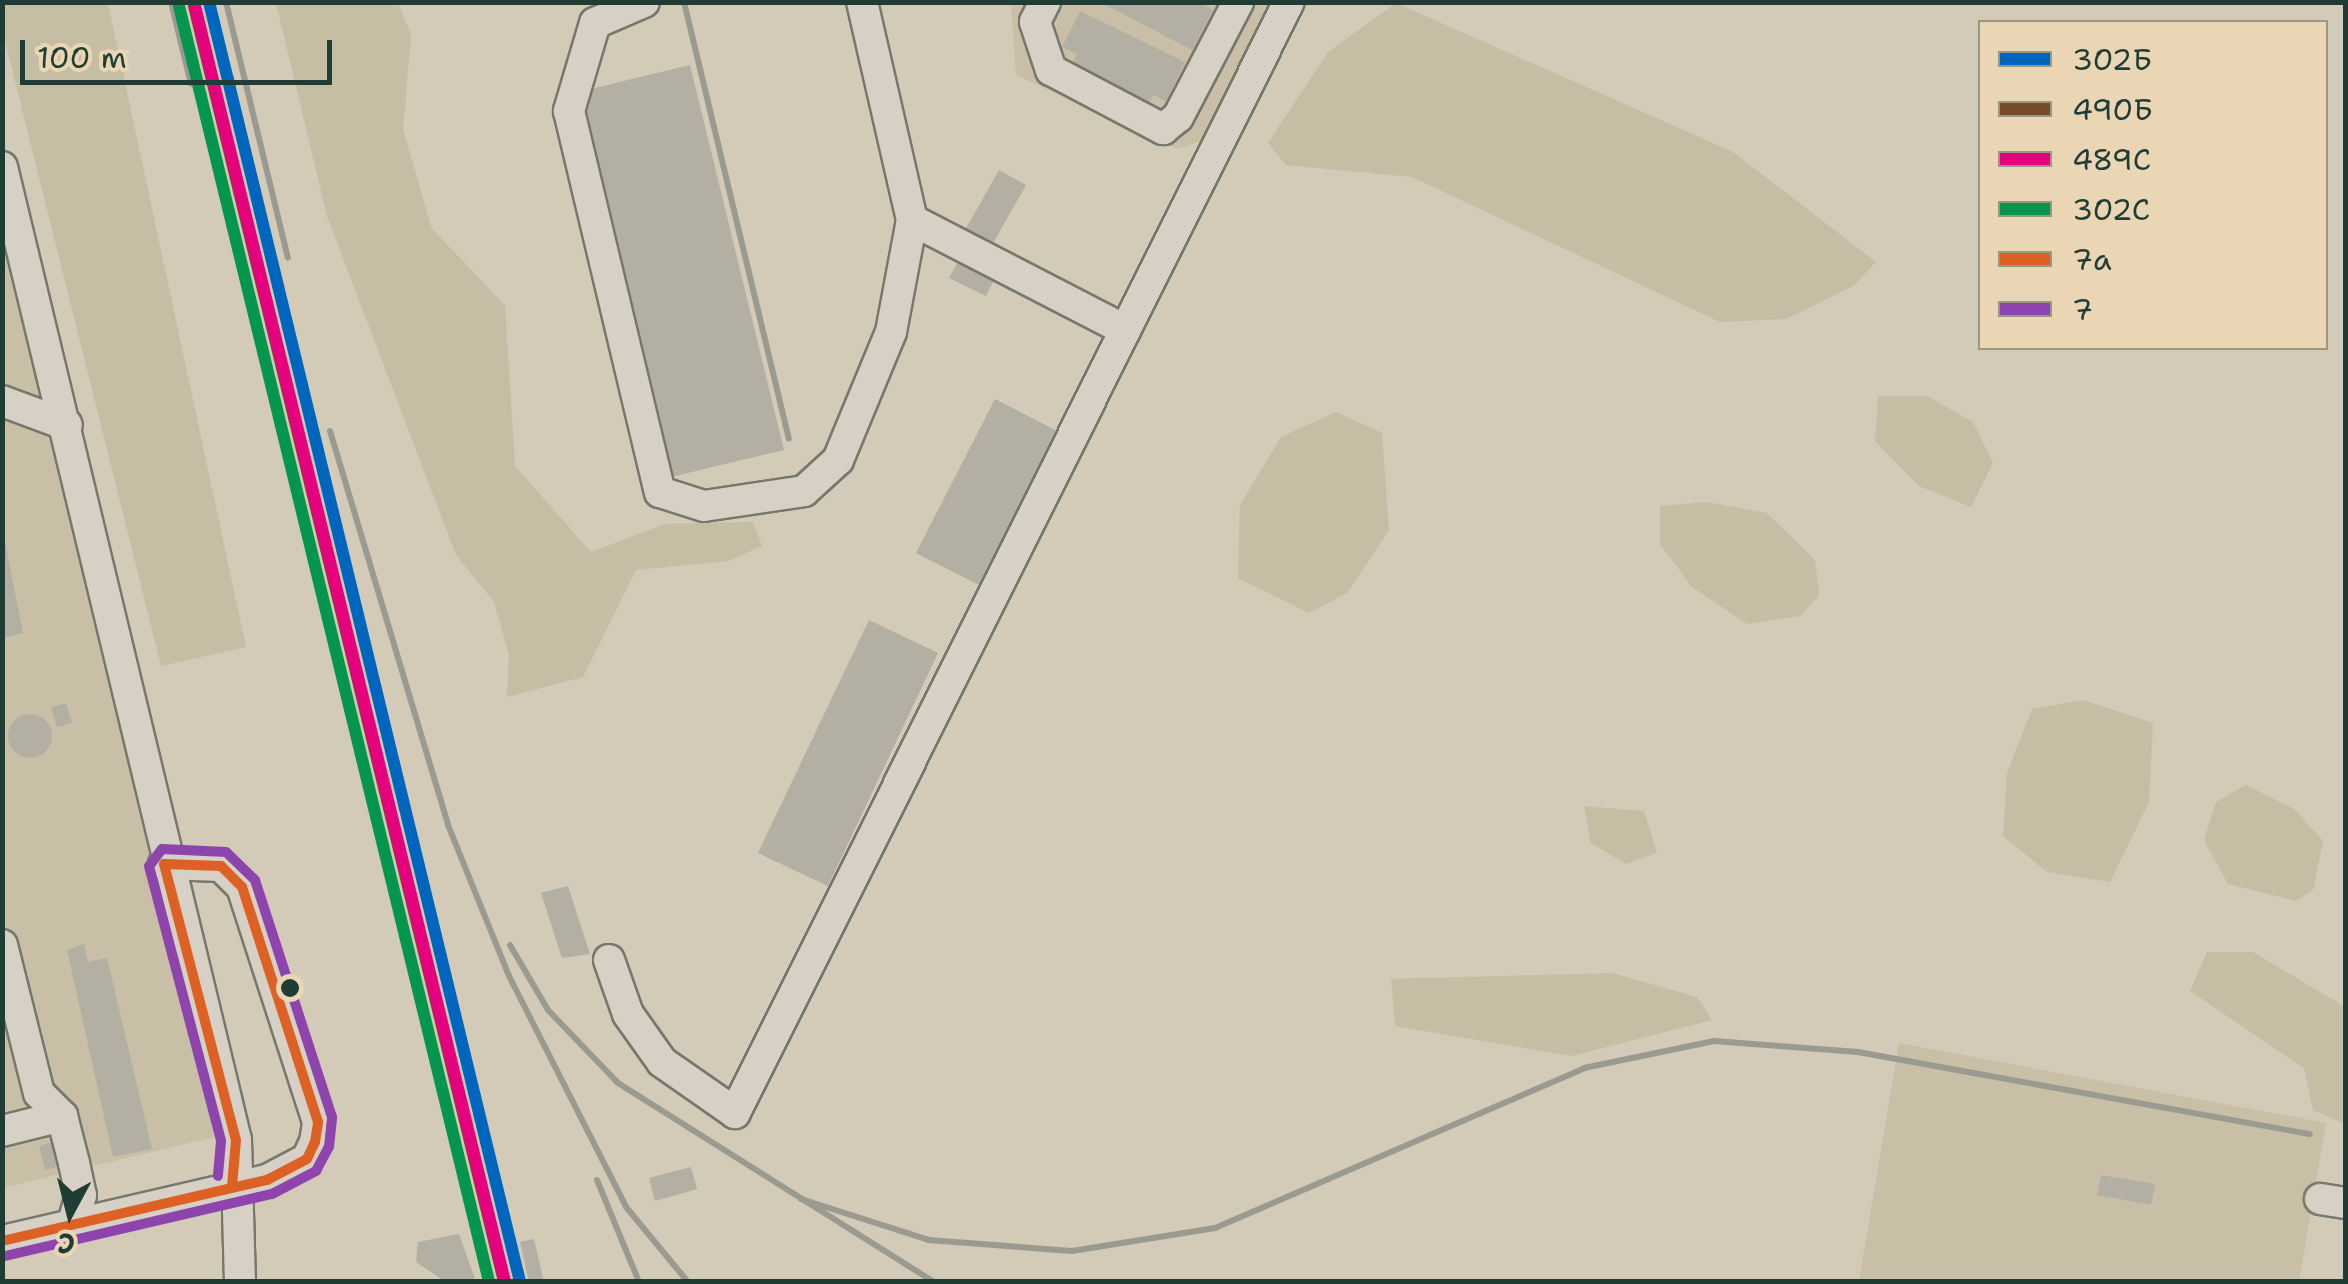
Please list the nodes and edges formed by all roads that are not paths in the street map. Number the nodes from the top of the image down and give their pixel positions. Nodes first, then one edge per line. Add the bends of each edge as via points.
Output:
1 (644, 2) edge
2 (862, 2) edge
3 (1046, 2) edge
4 (1238, 2) edge
5 (1289, 2) edge
6 (2, 167) edge
7 (912, 220) junction
8 (1125, 330) junction
9 (2, 401) edge
10 (68, 425) junction
11 (164, 864) junction
12 (2, 945) edge
13 (608, 960) dead end
14 (62, 1116) junction
15 (2, 1131) edge
16 (232, 1188) junction
17 (74, 1223) junction
18 (2, 1241) edge
19 (240, 1282) edge

1 - 7 street via 595,23 569,111 660,492 704,506 776,499 804,491 838,460 890,332
2 - 7 street
3 - 4 street via 1036,22 1051,70 1163,128 1178,117
5 - 8 street
6 - 10 street
7 - 8 street
8 - 13 street via 736,1113 662,1062 628,1014
9 - 10 street
10 - 11 street
11 - 16 street via 236,1140
11 - 16 street via 221,866 242,887 318,1122 306,1159
12 - 14 street via 39,1093
14 - 15 street
14 - 17 street via 81,1195
16 - 17 street
16 - 19 street
17 - 18 street

